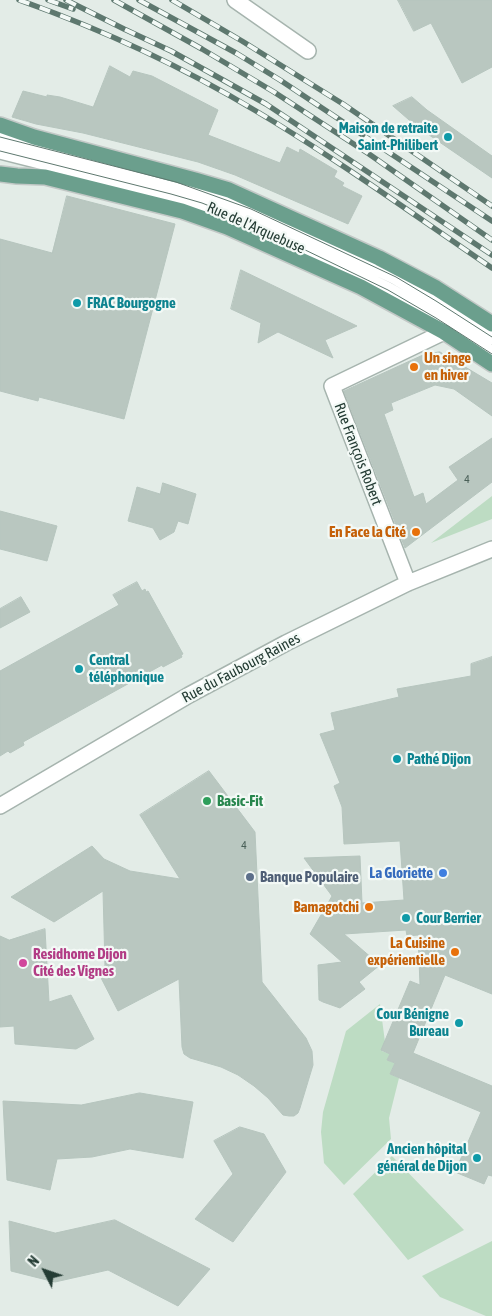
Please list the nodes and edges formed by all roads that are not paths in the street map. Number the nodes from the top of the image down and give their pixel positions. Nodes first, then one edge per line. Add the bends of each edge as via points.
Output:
1 (234, 0) edge
2 (308, 52) dead end
3 (0, 125) edge
4 (0, 137) edge
5 (0, 151) edge
6 (0, 174) edge
7 (492, 324) edge
8 (444, 332) junction
9 (492, 337) edge
10 (492, 354) edge
11 (492, 364) edge
12 (492, 549) edge
13 (408, 583) junction
14 (0, 806) edge

1 - 2 street
3 - 7 main road, Rue de l'Arquebuse via 229,190 379,258 436,288
4 - 9 street, Rue de l'Arquebuse via 176,182 251,209 396,277
5 - 10 street, Rue de l'Arquebuse via 171,194 237,217 388,290
6 - 8 main road, Rue de l'Arquebuse via 45,177 182,211 227,226 361,287
8 - 11 main road, Rue de l'Arquebuse
8 - 13 street, Rue François Robert via 332,386
12 - 13 street, Rue du Faubourg Raines
13 - 14 street, Rue du Faubourg Raines via 189,695

